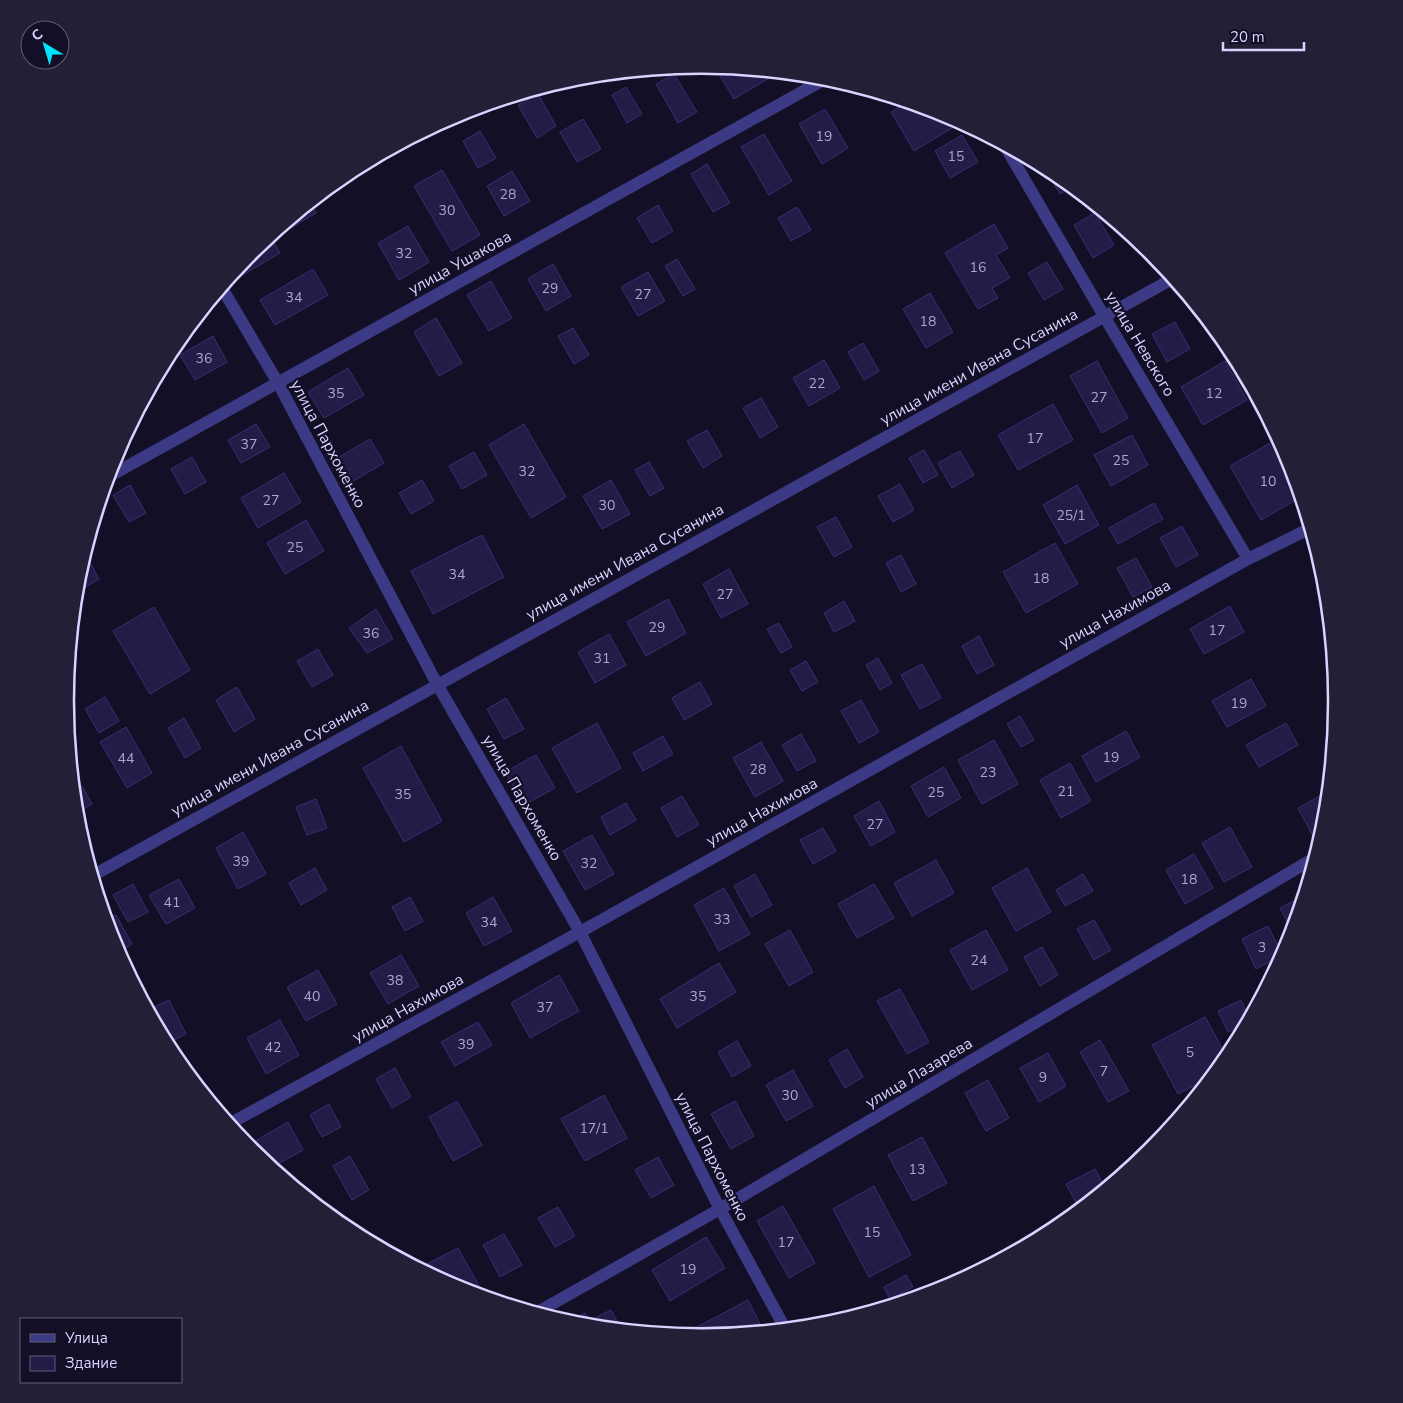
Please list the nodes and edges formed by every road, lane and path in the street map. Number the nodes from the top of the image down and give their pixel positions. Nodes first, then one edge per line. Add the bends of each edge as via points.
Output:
1 (815, 85) edge
2 (1011, 156) edge
3 (1167, 282) edge
4 (225, 293) edge
5 (1104, 316) junction
6 (278, 383) junction
7 (118, 471) edge
8 (1305, 531) edge
9 (1248, 559) junction
10 (437, 684) junction
11 (1309, 861) edge
12 (98, 873) edge
13 (580, 932) junction
14 (235, 1121) edge
15 (720, 1209) junction
16 (543, 1309) edge
17 (783, 1324) edge

1 - 6 street, улица Ушакова
2 - 5 street, улица Невского
3 - 5 street, улица имени Ивана Сусанина
4 - 6 street, улица Пархоменко
5 - 9 street, улица Невского
5 - 10 street, улица имени Ивана Сусанина
6 - 7 street, улица Ушакова
6 - 10 street, улица Пархоменко
8 - 9 street, улица Нахимова
9 - 13 street, улица Нахимова
10 - 12 street, улица имени Ивана Сусанина
10 - 13 street, улица Пархоменко
11 - 15 street, улица Лазарева
13 - 14 street, улица Нахимова
13 - 15 street, улица Пархоменко
15 - 16 street, улица Лазарева
15 - 17 street, улица Пархоменко

